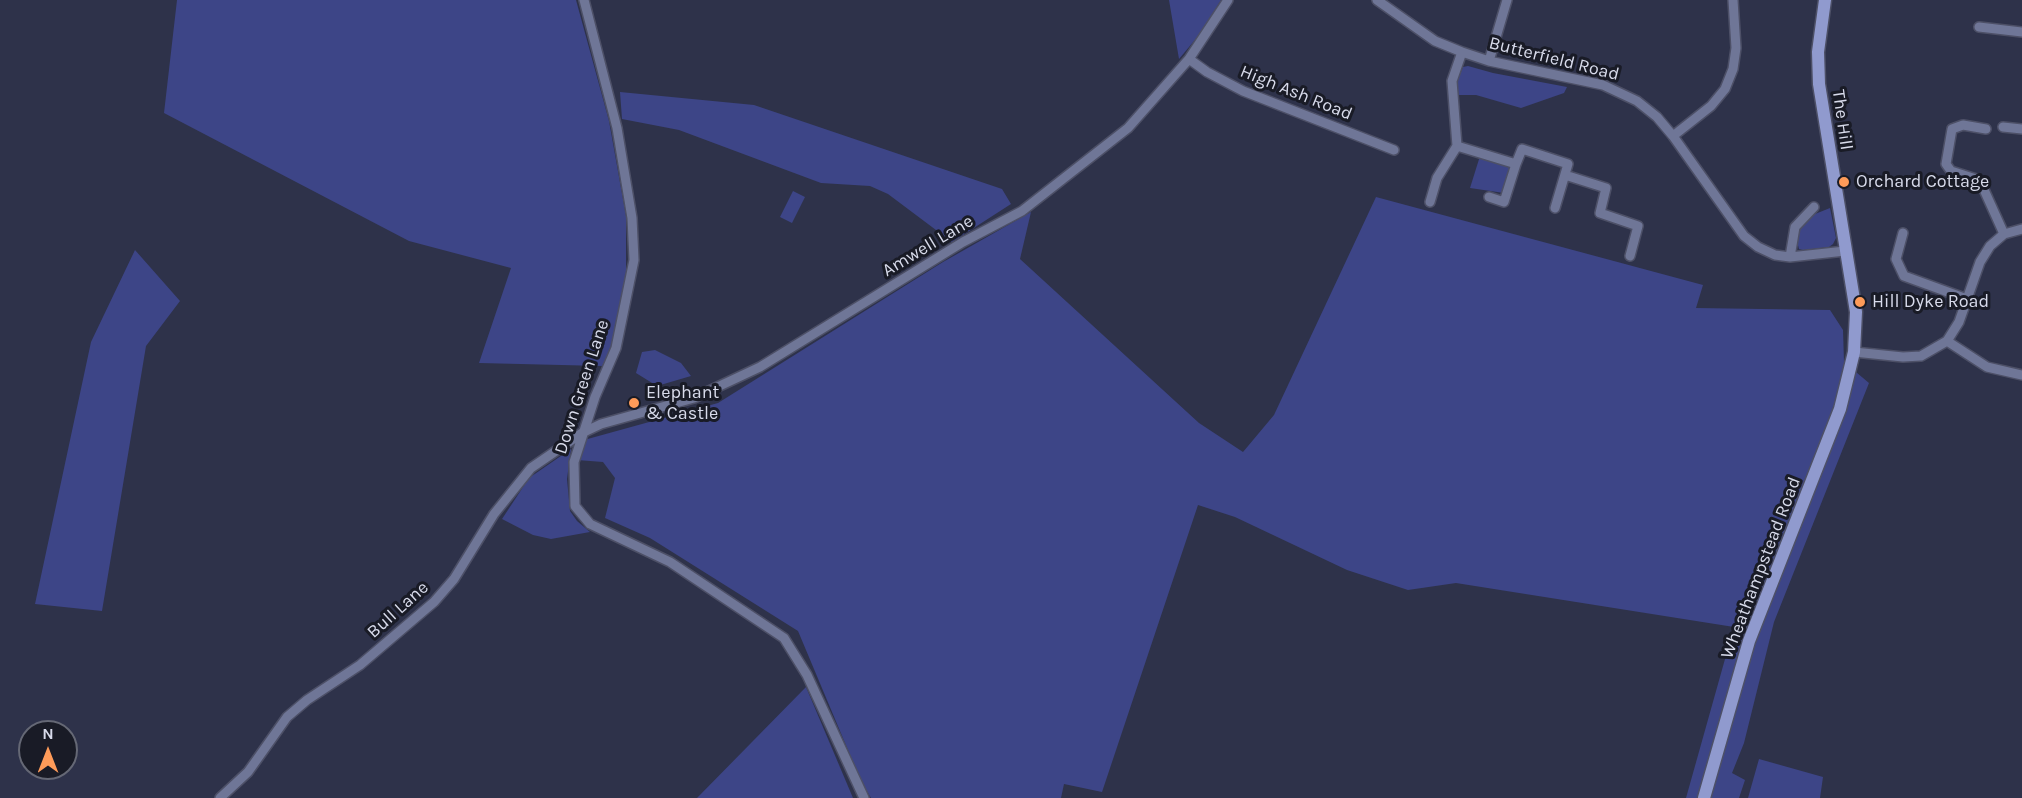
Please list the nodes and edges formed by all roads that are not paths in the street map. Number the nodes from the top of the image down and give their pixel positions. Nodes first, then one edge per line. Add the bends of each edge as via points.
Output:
1 (584, 0) edge
2 (1228, 0) edge
3 (1377, 0) edge
4 (1507, 0) edge
5 (1733, 0) edge
6 (1825, 0) edge
7 (1979, 27) dead end
8 (2022, 32) edge
9 (1462, 52) junction
10 (1189, 59) junction
11 (1490, 61) junction
12 (2003, 127) dead end
13 (1986, 129) dead end
14 (2022, 129) edge
15 (1673, 136) junction
16 (1457, 146) junction
17 (1394, 150) dead end
18 (1516, 164) junction
19 (1565, 175) junction
20 (1489, 197) dead end
21 (1430, 202) dead end
22 (1814, 207) dead end
23 (1555, 208) dead end
24 (2022, 229) edge
25 (1903, 233) dead end
26 (2004, 234) junction
27 (1845, 251) junction
28 (1629, 256) dead end
29 (1790, 257) junction
30 (1967, 299) junction
31 (1947, 341) junction
32 (1854, 352) junction
33 (2022, 375) edge
34 (582, 433) junction
35 (220, 798) edge
36 (864, 798) edge
37 (1704, 798) edge

1 - 34 street, Down Green Lane via 617,128 632,218 633,260 616,348
2 - 10 street, Amwell Lane
3 - 9 street, Butterfield Road via 1436,40
4 - 11 street
5 - 15 street via 1736,48 1725,89 1711,106
6 - 27 main road, The Hill via 1818,52 1819,84
7 - 8 street
9 - 11 street, Butterfield Road
9 - 16 street via 1452,81
10 - 17 street, High Ash Road via 1243,91
10 - 34 street, Amwell Lane via 1128,128 1022,211 963,242 760,367 694,398
11 - 15 street, Butterfield Road via 1572,77 1621,92 1657,117
12 - 14 street
13 - 26 street via 1963,125 1952,129 1946,164 1951,171 1981,183
15 - 29 street, Butterfield Road via 1744,236 1758,247
16 - 18 street
16 - 21 street via 1437,178
18 - 19 street via 1522,149 1568,164
18 - 20 street via 1504,202
19 - 23 street
19 - 28 street via 1606,188 1600,213 1638,226
22 - 29 street via 1796,227
24 - 26 street
25 - 30 street via 1896,259 1904,276
26 - 30 street via 1989,246
27 - 29 street, Butterfield Road
27 - 32 main road, The Hill via 1856,312
30 - 31 street
31 - 32 street via 1921,356
31 - 33 street via 1988,368
32 - 37 main road, Wheathampstead Road via 1840,409 1749,641
34 - 35 street, Bull Lane via 531,468 434,602 360,665 287,717 248,772
34 - 36 street, Down Green Lane via 572,487 581,515 590,524 702,581 784,638 807,675

